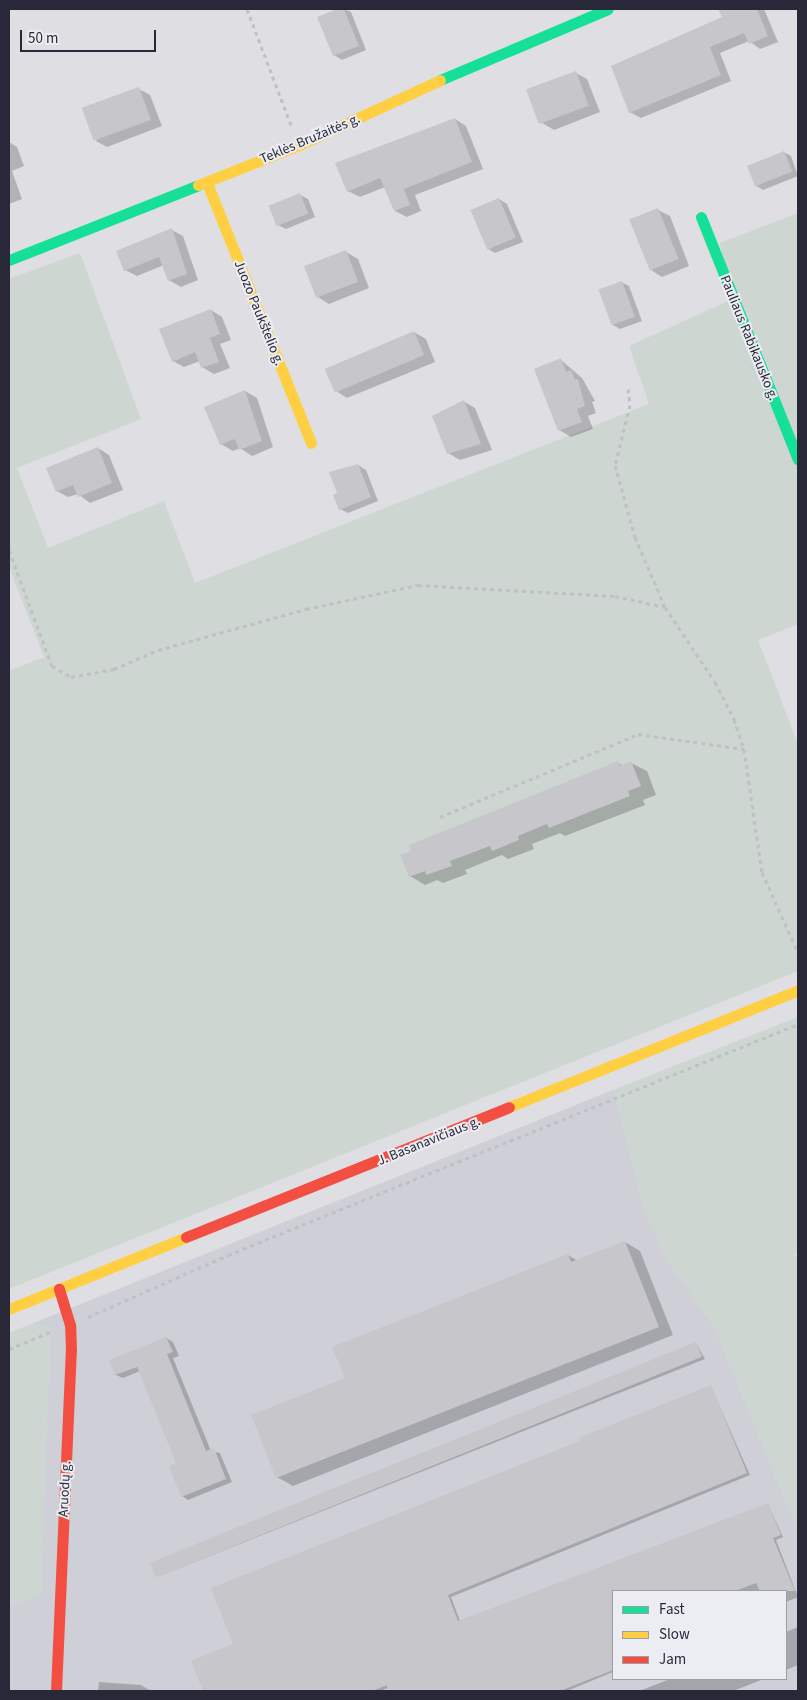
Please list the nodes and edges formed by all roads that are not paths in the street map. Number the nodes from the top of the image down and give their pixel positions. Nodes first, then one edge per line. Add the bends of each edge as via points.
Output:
1 (608, 9) edge
2 (207, 182) junction
3 (701, 217) dead end
4 (9, 260) edge
5 (311, 443) dead end
6 (798, 459) edge
7 (798, 990) edge
8 (60, 1289) junction
9 (9, 1309) edge
10 (56, 1691) edge

1 - 2 street, Teklės Bružaitės g.
2 - 4 street, Teklės Bružaitės g.
2 - 5 street, Juozo Paukštelio g.
3 - 6 street, Pauliaus Rabikausko g.
7 - 8 street, J. Basanavičiaus g.
8 - 9 street, J. Basanavičiaus g.
8 - 10 street, Aruodų g. via 70,1325

